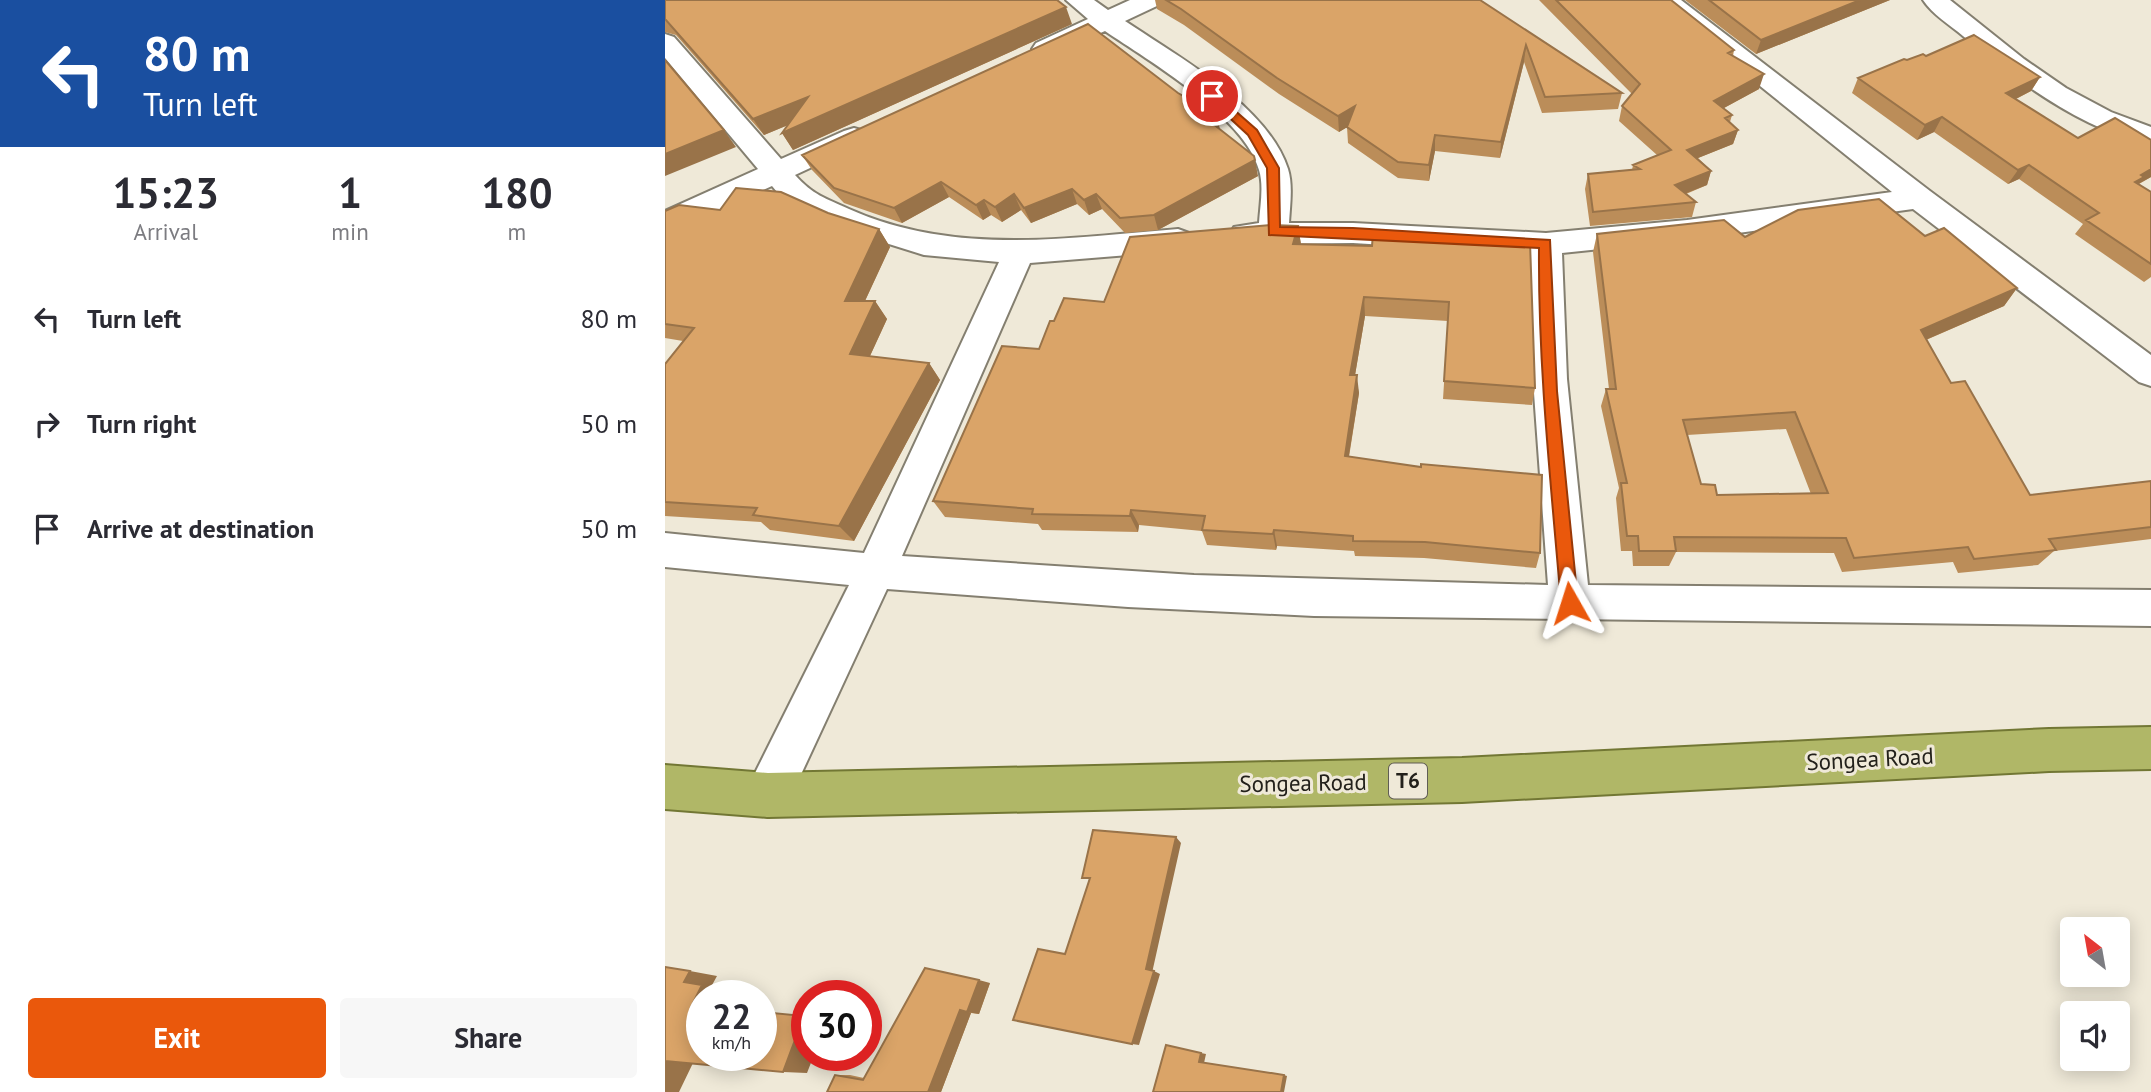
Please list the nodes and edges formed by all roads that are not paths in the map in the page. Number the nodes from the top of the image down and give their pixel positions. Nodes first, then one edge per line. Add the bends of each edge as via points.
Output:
1 (1078, 0) edge
2 (1150, 0) edge
3 (1665, 0) edge
4 (1935, 0) edge
5 (1104, 21) junction
6 (665, 42) edge
7 (1020, 61) edge
8 (875, 128) edge
9 (2151, 136) edge
10 (777, 172) junction
11 (1919, 198) junction
12 (665, 223) edge
13 (1274, 232) junction
14 (1546, 244) junction
15 (1019, 253) junction
16 (2151, 373) edge
17 (665, 550) edge
18 (875, 572) junction
19 (1570, 603) junction
20 (2151, 608) edge
21 (2151, 748) edge
22 (665, 787) edge
23 (768, 795) junction

1 - 5 street
2 - 5 street
3 - 11 street
4 - 9 street via 2060,95 2100,118
5 - 7 street
5 - 13 street via 1212,96 1253,133 1273,168
6 - 10 street
8 - 10 street
10 - 12 street
10 - 15 street via 799,198 852,222 923,244
11 - 14 street
11 - 16 street
13 - 14 street
13 - 15 street
14 - 19 street via 1550,391
15 - 18 street
17 - 18 street
18 - 19 street via 1196,593
18 - 23 street
19 - 20 street
21 - 23 highway, Songea Road / T6 via 1462,780
22 - 23 highway, Songea Road / T6

